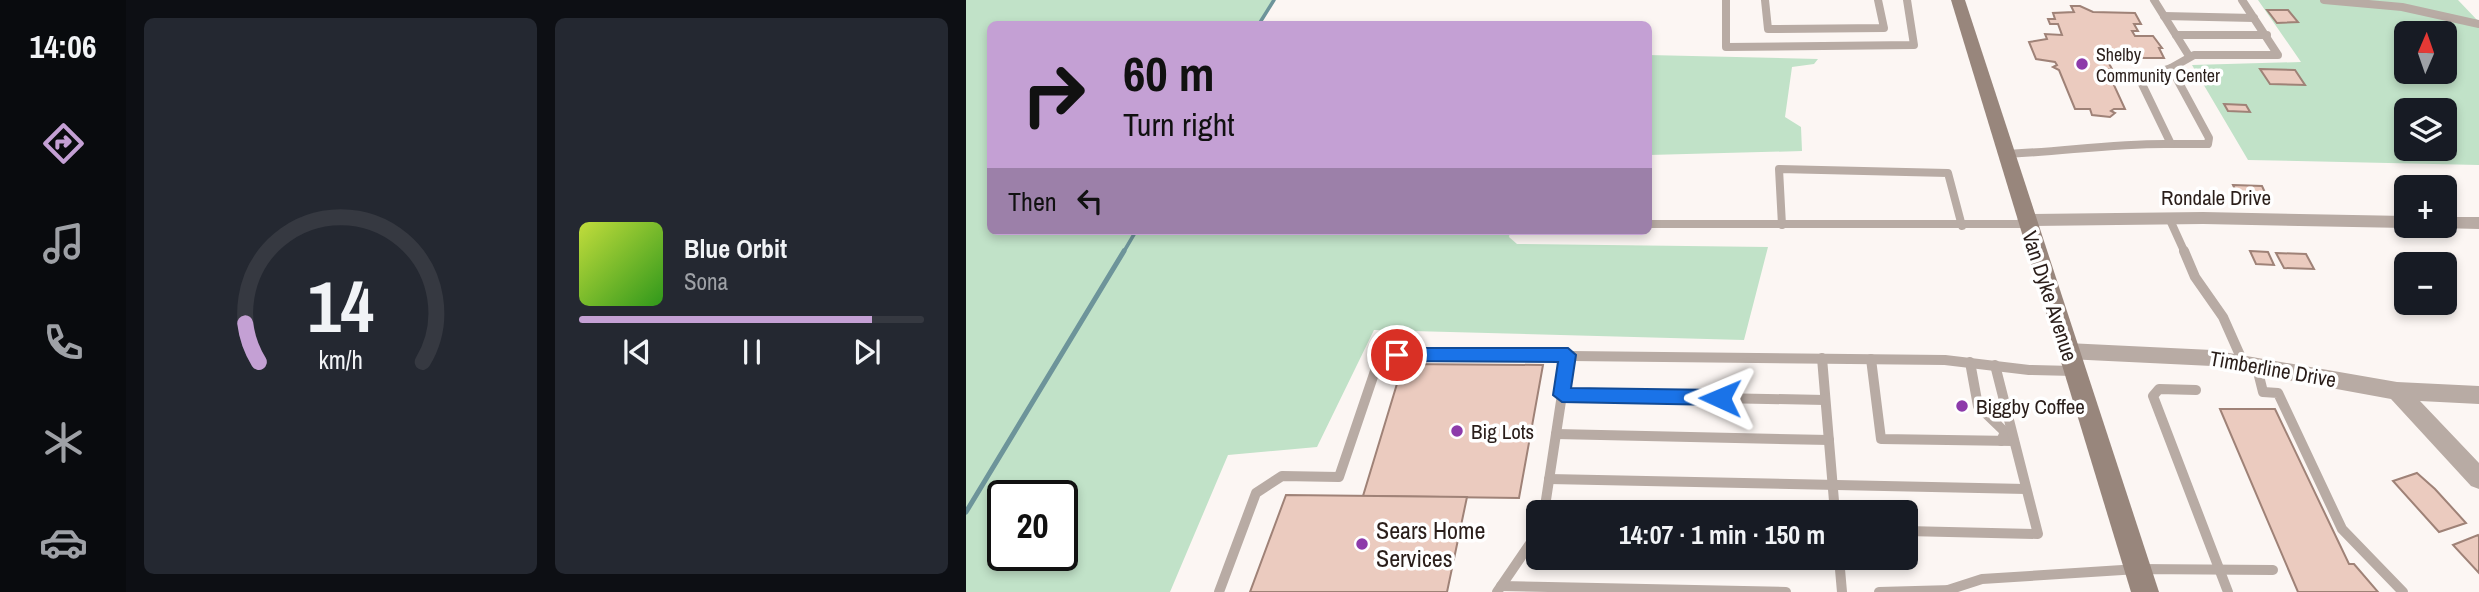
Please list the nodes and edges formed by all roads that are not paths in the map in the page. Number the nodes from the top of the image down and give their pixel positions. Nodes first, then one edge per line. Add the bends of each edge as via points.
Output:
1 (1726, 0) edge
2 (1765, 0) edge
3 (1878, 0) edge
4 (1907, 0) edge
5 (1958, 0) edge
6 (2154, 0) edge
7 (2242, 0) edge
8 (2324, 0) edge
9 (2164, 16) junction
10 (2254, 18) junction
11 (2479, 24) edge
12 (2176, 35) junction
13 (2267, 35) junction
14 (2189, 56) junction
15 (2171, 68) junction
16 (2171, 144) junction
17 (2005, 154) junction
18 (2169, 220) junction
19 (2026, 222) junction
20 (2394, 222) edge
21 (2457, 223) edge
22 (2479, 223) edge
23 (1652, 224) edge
24 (1783, 225) junction
25 (1962, 226) junction
26 (1568, 355) junction
27 (1822, 358) junction
28 (1871, 359) junction
29 (2071, 361) junction
30 (1969, 362) junction
31 (2249, 363) junction
32 (1995, 365) junction
33 (2196, 390) dead end
34 (2397, 391) junction
35 (1562, 395) junction
36 (2479, 395) edge
37 (1825, 400) junction
38 (1556, 434) junction
39 (1829, 440) junction
40 (2008, 441) junction
41 (1549, 479) junction
42 (2479, 479) edge
43 (1833, 487) junction
44 (2026, 489) junction
45 (1546, 500) edge
46 (1834, 500) edge
47 (1918, 531) edge
48 (1526, 550) edge
49 (1840, 570) edge
50 (2220, 570) junction
51 (2273, 570) dead end
52 (2141, 580) edge
53 (1499, 589) edge
54 (1955, 591) edge
55 (1219, 592) edge
56 (1786, 592) edge
57 (1842, 592) edge
58 (1879, 592) edge
59 (2228, 592) edge
60 (2403, 592) edge

1 - 4 lane via 1726,47 1740,47 1914,45
2 - 3 lane via 1768,29 1884,28
5 - 17 main road, Van Dyke Avenue
6 - 9 lane
7 - 10 lane
8 - 11 lane via 2390,3
9 - 10 lane
9 - 12 lane
10 - 13 lane
12 - 13 lane
12 - 14 lane
13 - 14 lane via 2278,55
14 - 15 lane
15 - 16 lane via 2143,76 2141,82
15 - 16 lane via 2209,138 2208,144
16 - 17 lane via 2116,143 2073,151
17 - 19 main road, Van Dyke Avenue
18 - 19 street, Rondale Drive
18 - 20 street, Rondale Drive
18 - 31 lane via 2195,277
19 - 25 lane
19 - 29 main road, Van Dyke Avenue
21 - 22 street
23 - 24 lane
24 - 25 lane
24 - 25 lane via 1779,169 1948,173
26 - 27 lane
26 - 35 lane
26 - 55 lane via 1397,355 1377,365 1339,477 1282,476 1256,494
27 - 28 lane
27 - 37 lane
28 - 30 lane
28 - 40 lane via 1881,439
29 - 31 street, Timberline Drive via 2172,355
29 - 32 lane via 2029,370
29 - 52 main road, Van Dyke Avenue
30 - 32 lane
30 - 40 lane via 1978,406
31 - 34 street, Timberline Drive
31 - 60 lane via 2263,392 2278,393 2342,529
32 - 40 lane
33 - 50 lane via 2159,389 2153,396
34 - 36 street, Timberline Drive
34 - 42 street
35 - 37 lane
35 - 38 lane
37 - 39 lane
38 - 39 lane
38 - 41 lane
39 - 43 lane
40 - 44 lane
41 - 43 lane
41 - 45 lane
43 - 44 lane
43 - 46 lane
44 - 47 lane via 2038,534
48 - 53 lane
49 - 57 lane
50 - 51 lane
50 - 52 lane
50 - 59 lane
52 - 54 lane via 1982,579
53 - 56 lane
54 - 58 lane

